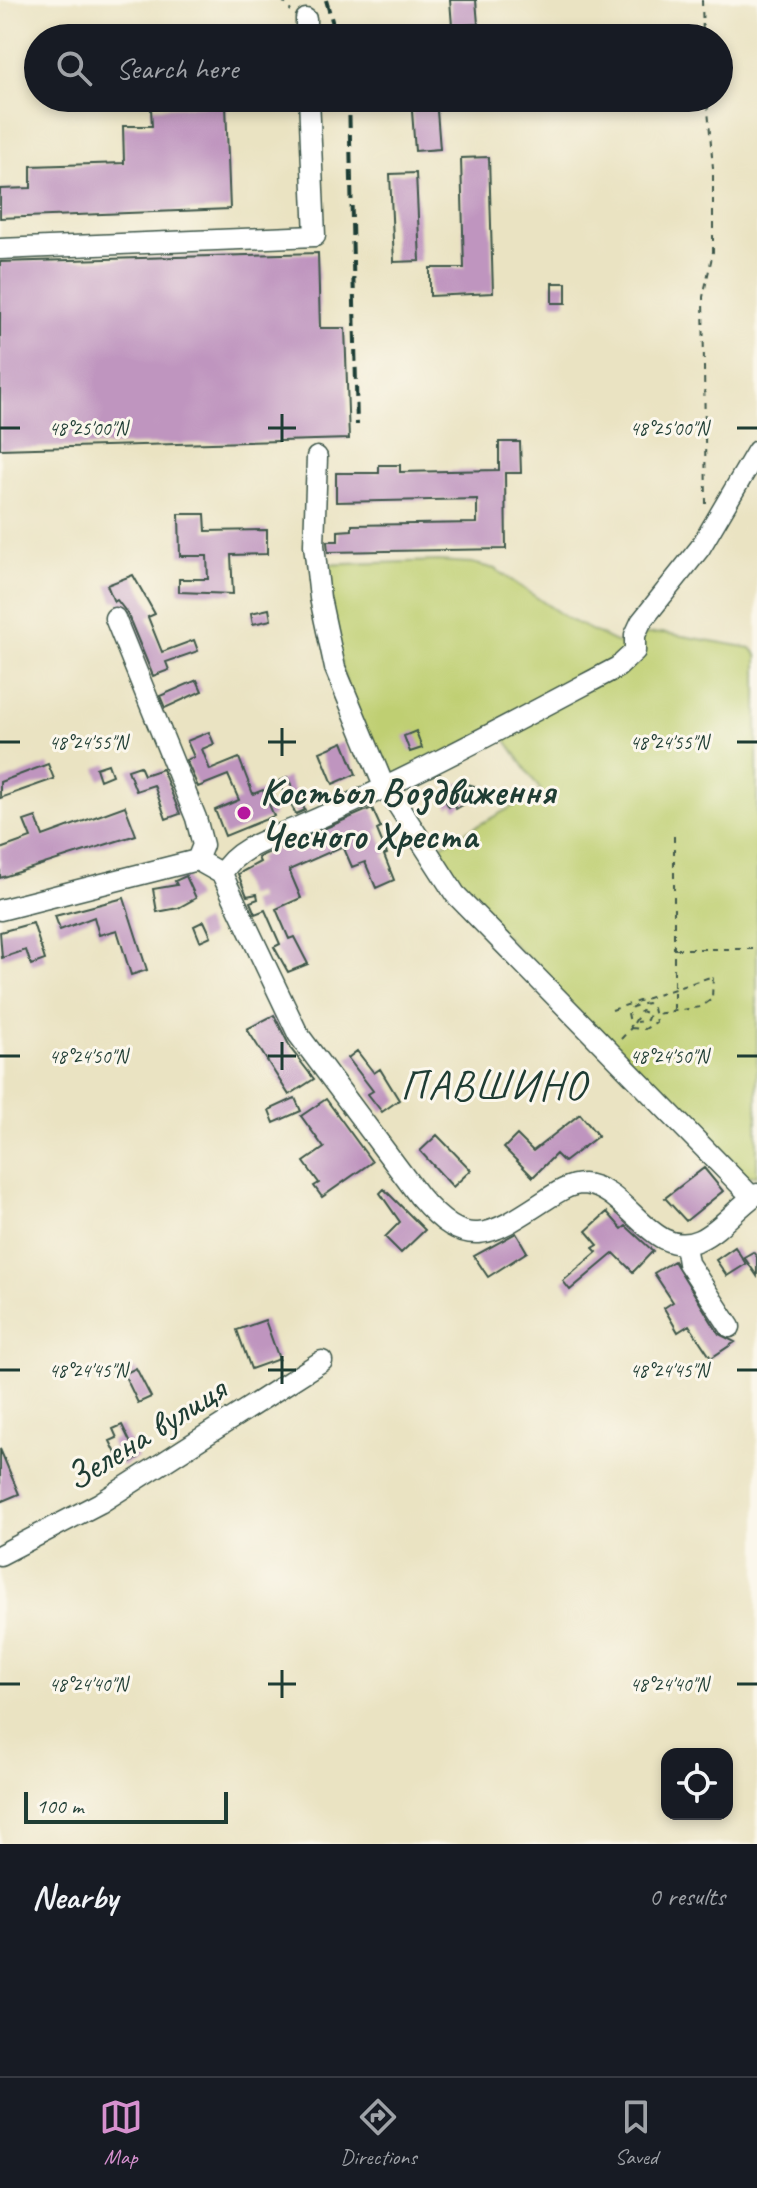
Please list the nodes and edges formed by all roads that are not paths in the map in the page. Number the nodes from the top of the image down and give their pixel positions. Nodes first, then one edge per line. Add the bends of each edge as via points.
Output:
1 (310, 112) edge
2 (0, 249) edge
3 (757, 451) edge
4 (317, 457) dead end
5 (115, 618) dead end
6 (387, 789) junction
7 (197, 860) junction
8 (222, 874) junction
9 (0, 910) edge
10 (755, 1195) edge
11 (685, 1245) junction
12 (730, 1327) dead end
13 (322, 1361) dead end
14 (0, 1555) edge

1 - 2 street via 315,236
3 - 6 street via 700,548 641,622 635,651 618,667
4 - 6 street via 314,545 320,598 335,668
5 - 7 street via 196,818 203,845
6 - 8 street via 253,847 229,860
6 - 10 street via 455,894
7 - 8 street
7 - 9 street
8 - 11 street via 298,1034 437,1217 463,1233 487,1232 570,1186 584,1184 603,1191 667,1241
10 - 11 street via 706,1237
11 - 12 street via 688,1263
13 - 14 street, Зелена вулиця via 100,1503

